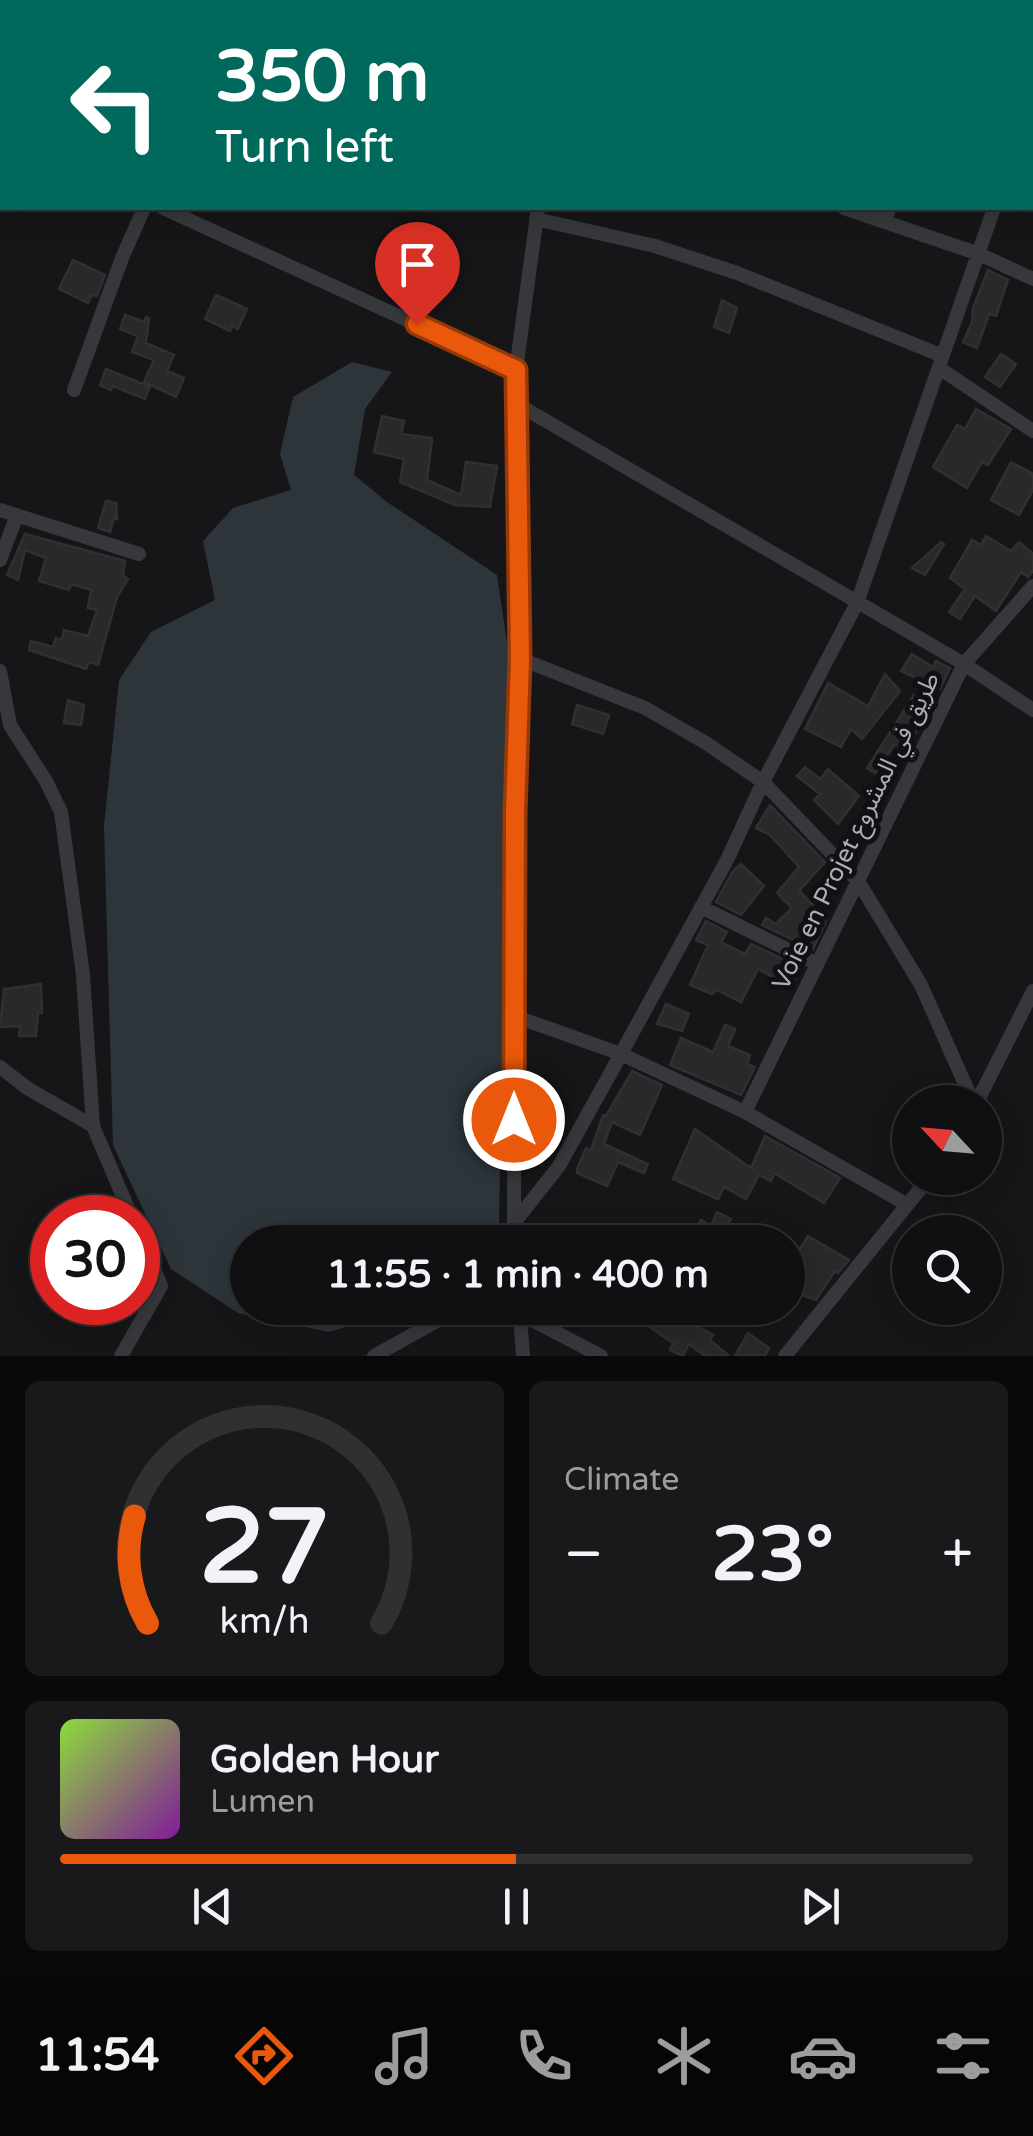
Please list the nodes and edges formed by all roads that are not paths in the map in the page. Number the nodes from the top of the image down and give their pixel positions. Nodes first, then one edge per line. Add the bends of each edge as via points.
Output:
1 (143, 210) edge
2 (167, 210) edge
3 (856, 210) edge
4 (993, 210) edge
5 (537, 213) edge
6 (887, 215) edge
7 (979, 254) junction
8 (1033, 279) edge
9 (941, 362) junction
10 (516, 370) junction
11 (74, 390) dead end
12 (517, 404) junction
13 (1033, 431) edge
14 (0, 510) edge
15 (17, 515) junction
16 (139, 554) dead end
17 (0, 560) edge
18 (1033, 586) edge
19 (857, 603) junction
20 (520, 659) junction
21 (964, 664) junction
22 (0, 671) edge
23 (1033, 710) edge
24 (5, 722) edge
25 (763, 782) junction
26 (858, 880) junction
27 (701, 907) junction
28 (817, 964) junction
29 (1033, 991) edge
30 (514, 1016) junction
31 (621, 1054) junction
32 (0, 1067) edge
33 (968, 1085) edge
34 (984, 1085) edge
35 (744, 1112) junction
36 (93, 1126) junction
37 (122, 1195) edge
38 (914, 1195) edge
39 (906, 1204) junction
40 (514, 1223) joint
41 (139, 1325) edge
42 (430, 1325) edge
43 (521, 1325) edge
44 (538, 1325) edge
45 (121, 1356) edge
46 (374, 1356) edge
47 (523, 1356) edge
48 (601, 1356) edge
49 (785, 1356) edge

1 - 11 street
2 - 10 street
3 - 6 street
4 - 7 street
5 - 9 street via 737,272
5 - 10 street
6 - 7 street
7 - 8 street
7 - 9 street
9 - 13 street
9 - 19 street
10 - 12 street
12 - 19 street
12 - 20 street
14 - 15 street
15 - 16 street
15 - 17 street
18 - 21 street, Voie en Projet طريق في المشروع
19 - 21 street
19 - 25 street
20 - 25 street via 645,708
20 - 30 street
21 - 23 street
21 - 26 street, Voie en Projet طريق في المشروع
22 - 24 street
24 - 36 street via 61,812 83,975
25 - 26 street
25 - 27 street
26 - 28 street, Voie en Projet طريق في المشروع
26 - 33 street via 920,985
27 - 28 street
27 - 31 street
28 - 35 street, Voie en Projet طريق في المشروع
29 - 34 street
30 - 31 street
30 - 40 street
31 - 35 street
31 - 40 street via 559,1166
32 - 36 street
35 - 39 street
36 - 37 street
38 - 39 street
39 - 49 street
41 - 45 street
42 - 46 street
43 - 47 street
44 - 48 street

